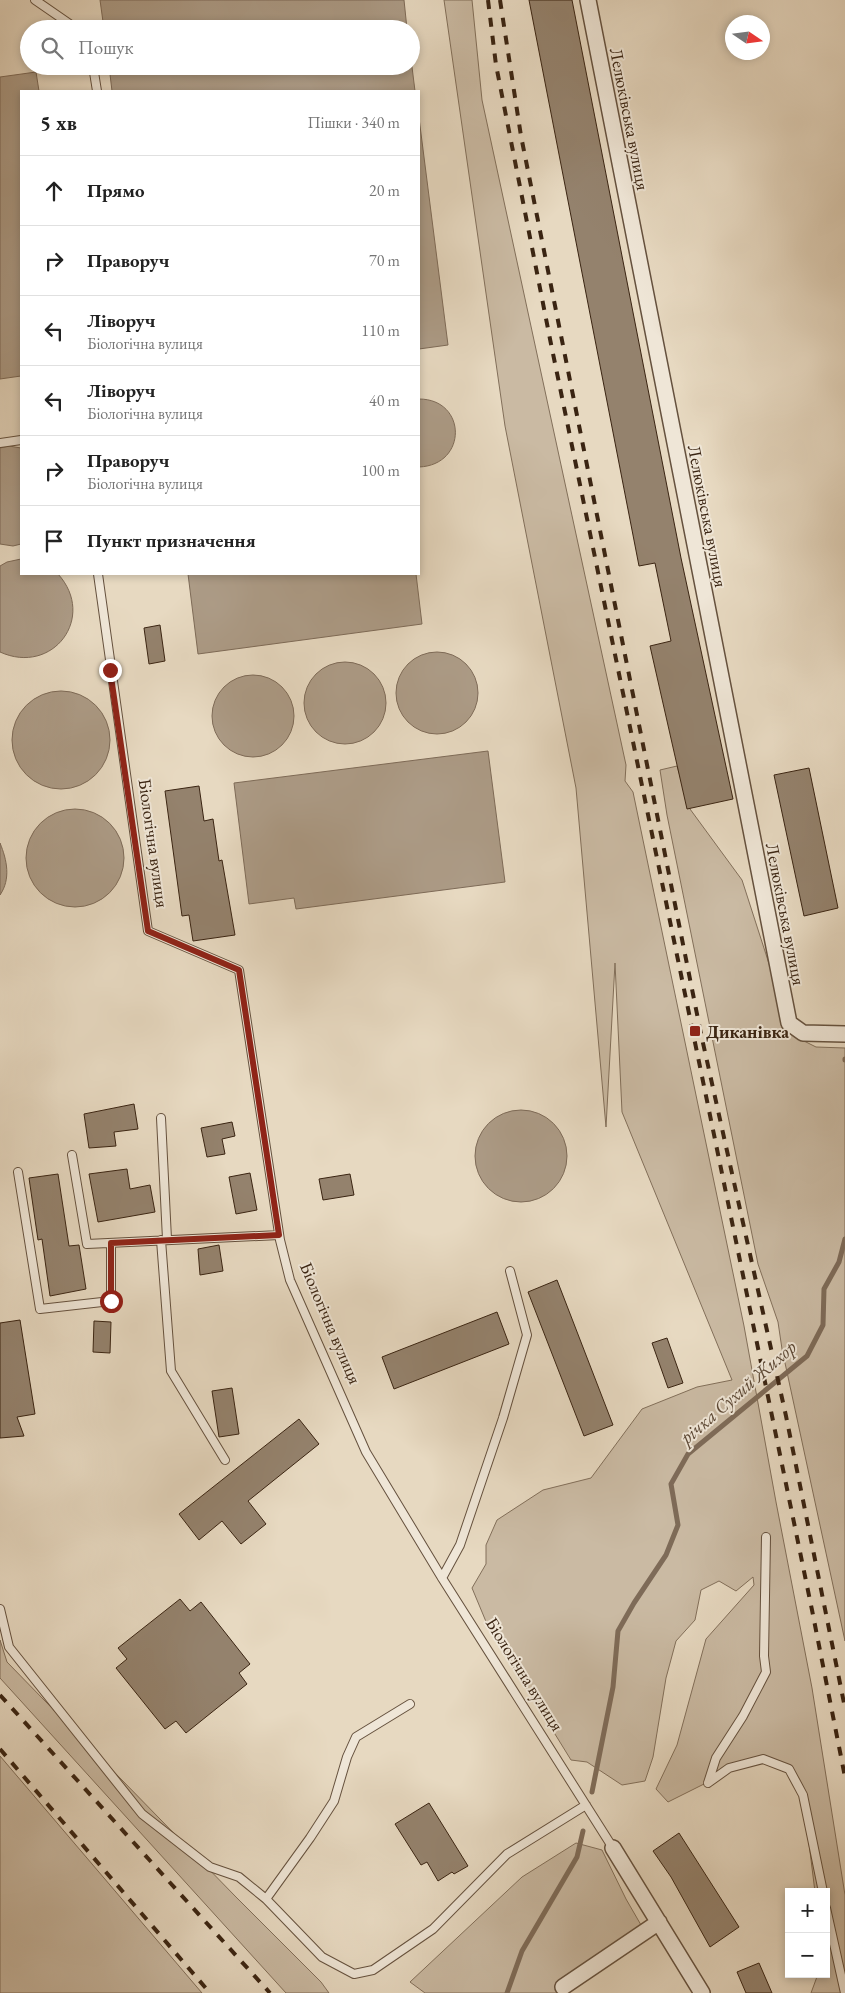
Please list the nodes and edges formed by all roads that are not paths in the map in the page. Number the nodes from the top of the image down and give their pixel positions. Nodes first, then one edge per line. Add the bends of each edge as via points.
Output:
1 (35, 0) edge
2 (588, 0) edge
3 (64, 20) edge
4 (94, 75) edge
5 (97, 90) edge
6 (20, 440) edge
7 (0, 443) edge
8 (98, 575) edge
9 (845, 1034) edge
10 (161, 1118) dead end
11 (72, 1154) dead end
12 (18, 1172) dead end
13 (279, 1235) junction
14 (164, 1240) junction
15 (111, 1243) junction
16 (510, 1270) dead end
17 (225, 1460) dead end
18 (766, 1537) dead end
19 (442, 1578) junction
20 (0, 1609) edge
21 (410, 1704) dead end
22 (586, 1805) junction
23 (614, 1848) joint
24 (822, 1888) edge
25 (266, 1899) junction
26 (659, 1922) junction
27 (830, 1926) edge
28 (563, 1987) dead end
29 (702, 1993) edge
30 (845, 1993) edge

1 - 3 lane
2 - 9 street, Лелюківська вулиця via 789,1023 803,1033
4 - 5 lane
6 - 7 lane
8 - 13 lane, Біологічна вулиця via 148,931 239,970
10 - 14 lane
11 - 15 lane via 87,1244
12 - 15 lane via 40,1309 111,1301
13 - 14 lane
13 - 19 lane, Біологічна вулиця via 290,1280 366,1452
14 - 15 lane
14 - 17 lane via 171,1371
16 - 19 lane via 527,1335 504,1418 460,1545
18 - 24 lane via 766,1672 716,1758 708,1783 729,1768 762,1759 789,1769 803,1794
19 - 22 lane, Біологічна вулиця
20 - 25 lane via 9,1647 142,1814 210,1867 239,1877
21 - 25 lane via 356,1737 334,1801
22 - 23 lane, Біологічна вулиця
22 - 25 lane via 507,1854 433,1929 373,1970 354,1974 322,1957
23 - 26 street, Біологічна вулиця
26 - 28 street
26 - 29 street, Біологічна вулиця
27 - 30 lane

